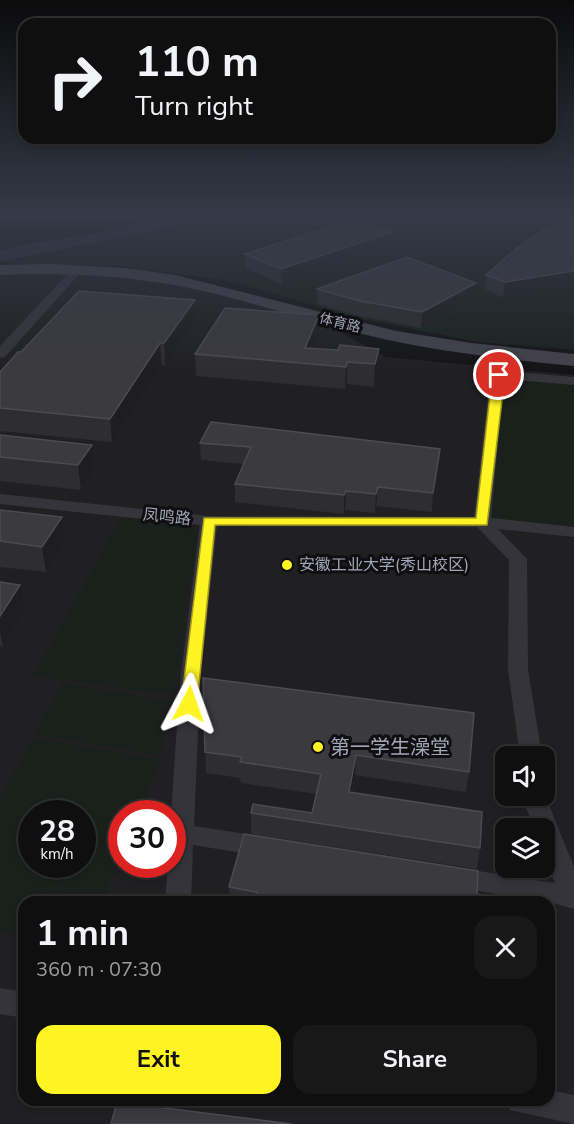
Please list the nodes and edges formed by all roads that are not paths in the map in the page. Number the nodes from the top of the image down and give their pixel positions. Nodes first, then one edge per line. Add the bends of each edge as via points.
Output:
1 (0, 270) edge
2 (77, 270) junction
3 (0, 354) edge
4 (574, 360) edge
5 (574, 381) edge
6 (0, 500) edge
7 (209, 521) junction
8 (482, 522) junction
9 (574, 532) edge
10 (530, 746) edge
11 (184, 800) edge
12 (537, 806) edge
13 (186, 835) edge
14 (285, 850) edge
15 (435, 874) edge
16 (179, 878) edge
17 (178, 896) edge
18 (574, 897) edge
19 (0, 1001) edge
20 (18, 1004) edge
21 (553, 1106) edge
22 (574, 1110) edge

1 - 2 street, 体育路
2 - 3 street
2 - 4 street, 体育路 via 197,285 318,318 458,347
5 - 8 street via 497,377
6 - 7 street, 凤鸣路
7 - 8 street
7 - 11 street, 凤鸣路 via 190,682
8 - 9 street
8 - 10 street via 518,559 518,669
12 - 18 street
13 - 14 street
15 - 18 street
16 - 17 street, 凤鸣路
19 - 20 street
21 - 22 street

